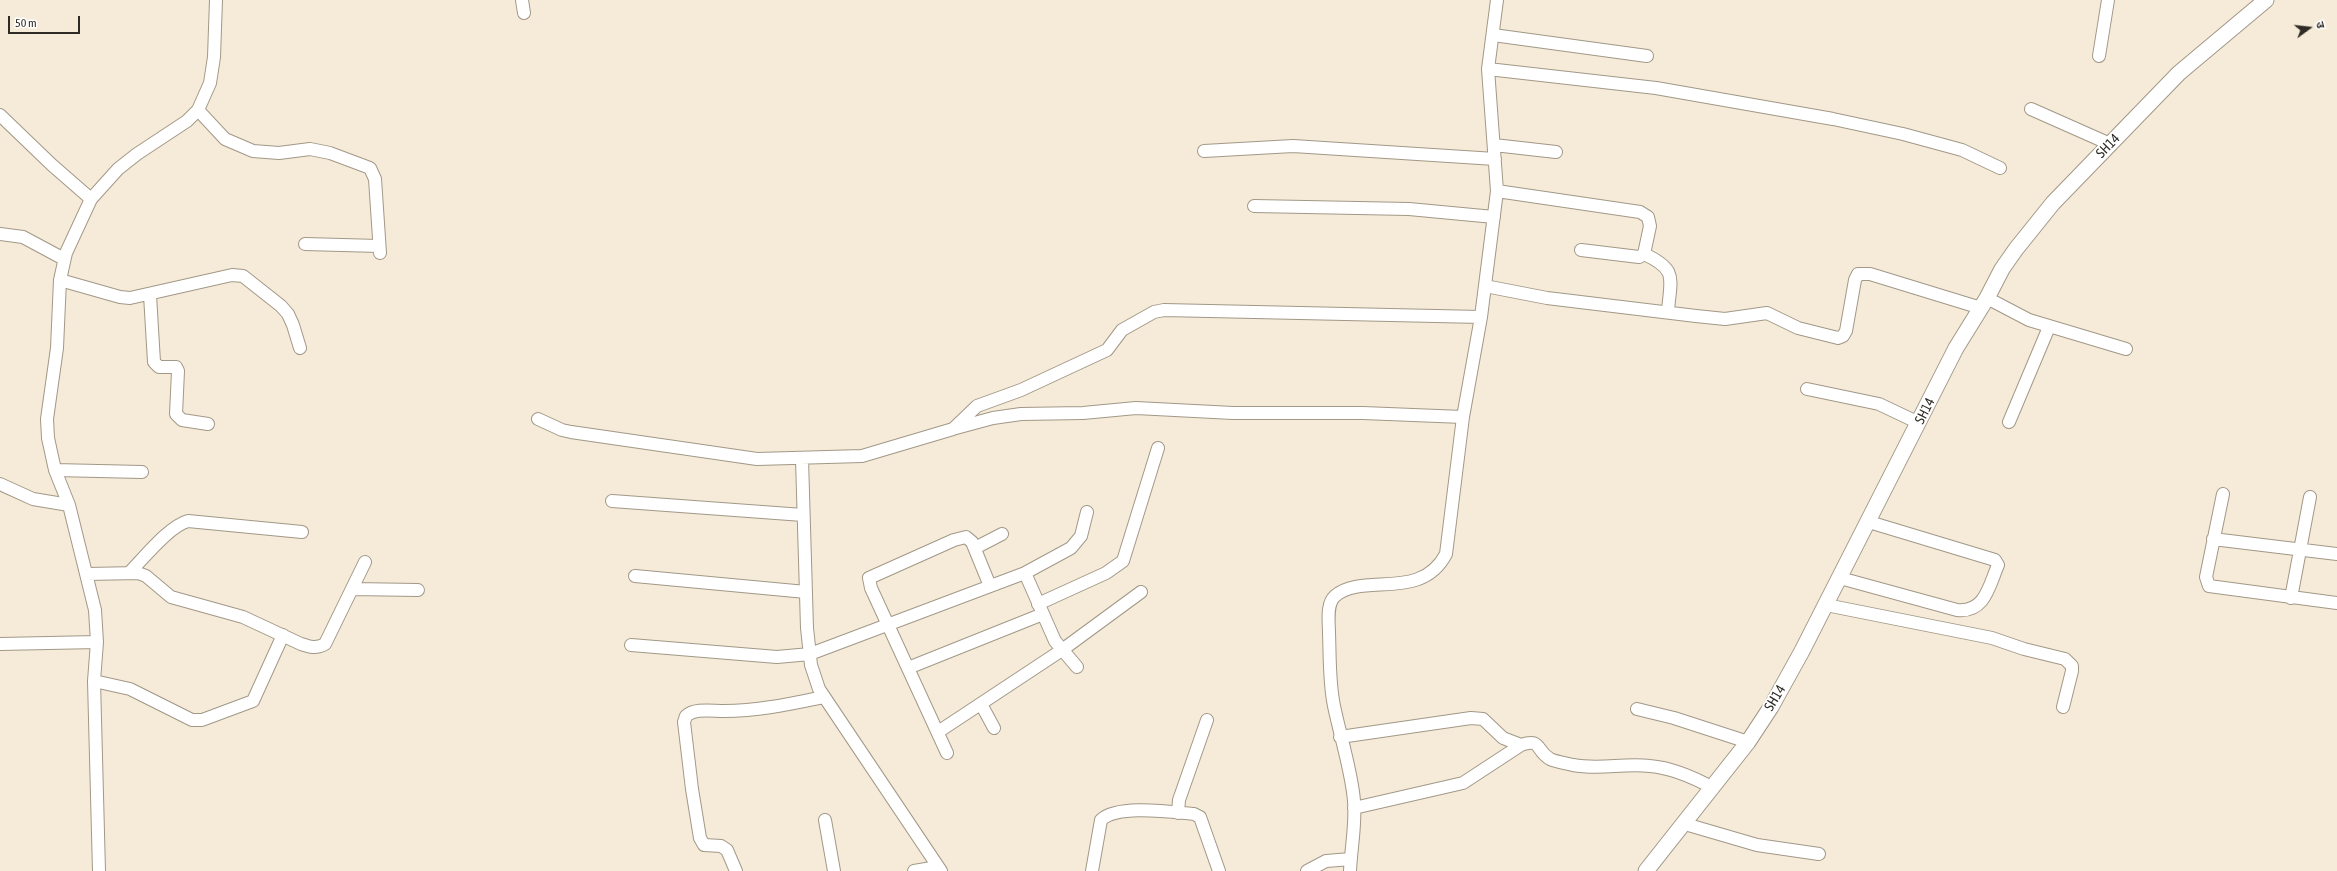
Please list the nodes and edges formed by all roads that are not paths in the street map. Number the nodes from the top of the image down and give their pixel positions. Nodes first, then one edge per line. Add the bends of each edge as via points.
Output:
1 (216, 0) edge
2 (522, 0) edge
3 (1497, 0) edge
4 (2108, 0) edge
5 (2266, 0) edge
6 (524, 13) dead end
7 (1493, 35) junction
8 (1647, 56) dead end
9 (2099, 56) dead end
10 (1488, 69) junction
11 (2031, 109) dead end
12 (198, 110) junction
13 (0, 115) edge
14 (2110, 144) junction
15 (1494, 145) junction
16 (1204, 151) dead end
17 (1556, 152) dead end
18 (1495, 159) junction
19 (2000, 168) dead end
20 (1497, 191) junction
21 (92, 199) junction
22 (1254, 206) dead end
23 (1494, 217) junction
24 (0, 234) edge
25 (305, 244) dead end
26 (1581, 250) dead end
27 (1644, 254) junction
28 (64, 259) junction
29 (60, 280) junction
30 (1485, 286) junction
31 (150, 295) junction
32 (1984, 303) junction
33 (1668, 312) junction
34 (1481, 317) junction
35 (2049, 327) junction
36 (300, 348) dead end
37 (2126, 349) dead end
38 (1807, 389) dead end
39 (1463, 417) junction
40 (538, 419) dead end
41 (2009, 422) dead end
42 (1920, 423) junction
43 (208, 424) dead end
44 (952, 429) junction
45 (1158, 448) dead end
46 (802, 459) junction
47 (55, 470) junction
48 (142, 472) dead end
49 (0, 484) edge
50 (2223, 494) dead end
51 (2310, 497) dead end
52 (612, 501) dead end
53 (70, 505) junction
54 (1087, 512) dead end
55 (803, 515) junction
56 (1869, 522) junction
57 (302, 532) dead end
58 (1002, 534) dead end
59 (2213, 539) junction
60 (975, 548) junction
61 (2300, 551) junction
62 (2337, 554) edge
63 (365, 562) dead end
64 (129, 573) junction
65 (1025, 573) junction
66 (87, 574) junction
67 (635, 576) dead end
68 (1840, 578) junction
69 (990, 586) junction
70 (352, 589) junction
71 (418, 590) dead end
72 (806, 592) junction
73 (1141, 592) dead end
74 (2291, 598) junction
75 (2337, 603) edge
76 (1826, 605) junction
77 (1041, 609) junction
78 (888, 625) junction
79 (284, 635) junction
80 (97, 642) junction
81 (0, 644) edge
82 (631, 644) dead end
83 (1062, 650) junction
84 (810, 654) junction
85 (1077, 667) dead end
86 (908, 668) junction
87 (94, 681) junction
88 (824, 696) junction
89 (981, 704) junction
90 (2063, 708) dead end
91 (1637, 709) dead end
92 (1207, 720) dead end
93 (994, 728) dead end
94 (938, 732) junction
95 (1340, 737) junction
96 (1748, 742) junction
97 (1521, 745) junction
98 (947, 753) dead end
99 (1713, 788) junction
100 (1354, 808) junction
101 (1178, 813) junction
102 (826, 820) dead end
103 (1685, 824) junction
104 (1819, 854) dead end
105 (1351, 859) junction
106 (939, 869) edge
107 (99, 871) edge
108 (104, 871) edge
109 (736, 871) edge
110 (834, 871) edge
111 (914, 871) edge
112 (1092, 871) edge
113 (1219, 871) edge
114 (1307, 871) edge
115 (1350, 871) edge
116 (1646, 871) edge

1 - 12 street via 210,83
2 - 6 street
3 - 7 street
4 - 9 street
5 - 14 main road, SH14 / SH14 via 2179,73
7 - 8 street
7 - 10 street
10 - 15 street
10 - 19 street via 1656,88 1825,118 1903,134 1962,150
11 - 14 street
12 - 21 street via 187,121 136,154 118,169
12 - 25 street via 225,139 253,151 279,153 310,150 330,153 370,168 375,179 380,249
13 - 21 street
14 - 32 main road, SH14 / SH14 via 2053,203 2016,249
15 - 17 street
15 - 18 street
16 - 18 street via 1293,146
18 - 20 street
20 - 23 street
20 - 27 street via 1645,214 1650,226
21 - 28 street
22 - 23 street via 1409,209
23 - 30 street
24 - 28 street via 23,237
26 - 27 street via 1632,257
27 - 33 street via 1660,261 1670,274
28 - 29 street
29 - 31 street via 120,297
29 - 47 street via 57,348 47,419
30 - 33 street via 1547,298
30 - 34 street
31 - 36 street via 232,275 243,276 288,314
31 - 43 street via 154,362 159,367 176,367 178,371 176,414 182,420
32 - 33 street via 1863,273 1858,274 1855,280 1846,331 1838,338 1798,328 1768,313 1725,318
32 - 35 street
32 - 42 main road, SH14 / SH14 via 1956,348
34 - 39 street
34 - 44 street via 1333,312 1154,312 1122,330 1107,350 1021,390 977,406
35 - 37 street
35 - 41 street
38 - 42 street via 1879,404
39 - 44 street via 1347,412 1233,413 1136,408 1083,413 1020,414
39 - 95 street via 1446,554 1440,565 1430,574 1416,579 1399,584 1342,590 1332,599 1329,612 1330,676
40 - 46 street via 571,432 757,459
42 - 56 main road, SH14 / SH14
44 - 46 street via 862,456
45 - 77 street via 1123,561
46 - 55 street
47 - 48 street
47 - 53 street
49 - 53 street via 33,499
50 - 59 street
51 - 61 street
52 - 55 street
53 - 66 street
54 - 65 street via 1077,543 1072,548
55 - 72 street
56 - 68 main road, SH14 / SH14
56 - 68 street via 1995,560 1998,565 1984,597 1977,606 1967,611 1957,610
57 - 64 street via 182,522
58 - 60 street
59 - 61 street
59 - 74 street via 2206,577 2209,586
60 - 69 street
60 - 78 street via 970,538 961,537 872,576 869,582
61 - 62 street
61 - 74 street
63 - 70 street
64 - 66 street
64 - 79 street via 146,576 171,597 243,617
65 - 69 street
65 - 77 street
66 - 80 street via 96,610
67 - 72 street
68 - 76 main road, SH14 / SH14
69 - 78 street
70 - 71 street
70 - 79 street via 325,644 319,647 306,646
72 - 84 street
73 - 83 street
74 - 75 street
76 - 90 street via 1992,638 2065,659 2072,666 2072,671
76 - 96 main road, SH14 / SH14 via 1775,700
77 - 83 street via 1055,641
77 - 86 street
78 - 84 street
78 - 86 street
79 - 87 street via 253,701 202,720 185,717 130,689
80 - 81 street
80 - 87 street
82 - 84 street via 777,657
83 - 85 street
83 - 89 street
84 - 88 street via 811,665
86 - 94 street
87 - 107 street
88 - 106 street
88 - 109 street via 770,708 696,711 686,716 684,722 700,838 704,846 720,846 727,850
89 - 93 street
89 - 94 street
91 - 96 street
92 - 101 street via 1179,800
94 - 98 street
95 - 97 street via 1471,718 1482,720 1503,738
95 - 100 street
96 - 99 main road, SH14 / SH14
97 - 99 street via 1537,743 1549,758 1558,762 1599,768 1650,766 1678,771
97 - 100 street via 1464,783
99 - 103 main road, SH14 / SH14
100 - 105 street via 1355,827
101 - 112 street via 1147,811 1105,816 1101,820
101 - 113 street via 1194,814 1203,822
102 - 110 street
103 - 104 street via 1757,845
103 - 116 main road, SH14 / SH14
105 - 114 street via 1326,861
105 - 115 street
106 - 111 street
107 - 108 street

